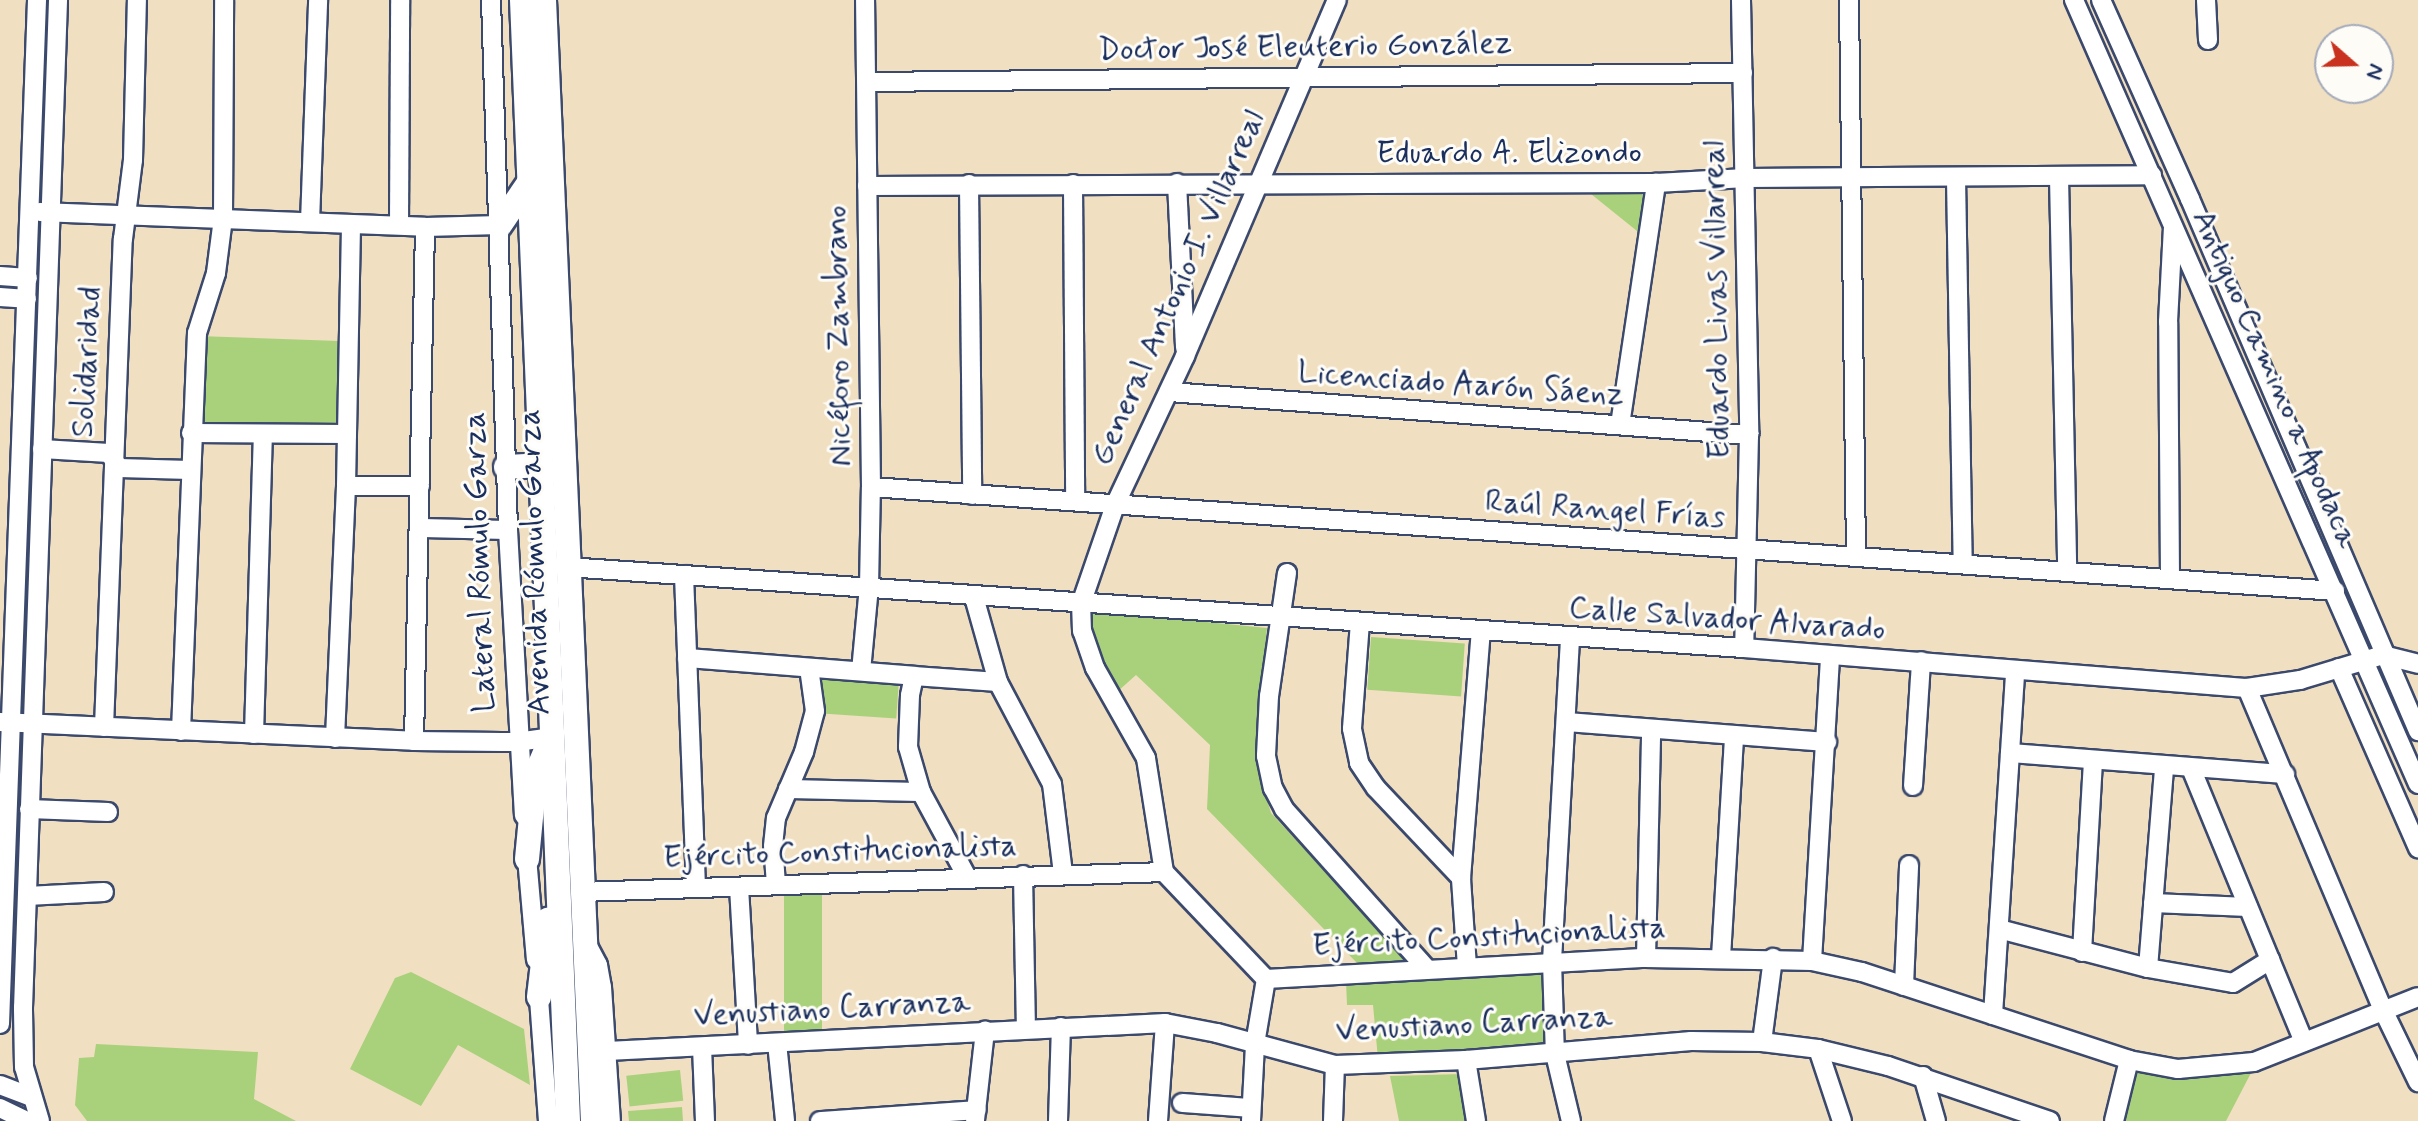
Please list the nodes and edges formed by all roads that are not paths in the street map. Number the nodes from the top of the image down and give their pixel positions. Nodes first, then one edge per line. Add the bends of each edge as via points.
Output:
1 (37, 0) edge
2 (58, 0) edge
3 (137, 0) edge
4 (224, 0) edge
5 (318, 0) edge
6 (400, 0) edge
7 (491, 0) edge
8 (522, 0) edge
9 (544, 0) edge
10 (865, 0) edge
11 (1337, 0) edge
12 (1741, 0) edge
13 (1849, 0) edge
14 (2074, 0) edge
15 (2101, 0) edge
16 (2206, 0) edge
17 (2208, 40) dead end
18 (1743, 73) junction
19 (1304, 77) junction
20 (867, 82) junction
21 (2152, 175) junction
22 (1851, 177) junction
23 (2059, 177) junction
24 (1746, 178) junction
25 (1956, 178) junction
26 (530, 181) junction
27 (1177, 183) junction
28 (1656, 183) junction
29 (969, 184) junction
30 (1073, 184) junction
31 (1257, 184) junction
32 (867, 186) junction
33 (125, 214) junction
34 (223, 218) junction
35 (29, 221) junction
36 (50, 221) junction
37 (310, 222) junction
38 (351, 224) junction
39 (399, 225) junction
40 (500, 225) junction
41 (2173, 225) junction
42 (425, 227) junction
43 (0, 276) edge
44 (28, 278) junction
45 (0, 297) edge
46 (27, 299) junction
47 (1185, 356) junction
48 (1169, 392) junction
49 (1620, 425) junction
50 (191, 433) junction
51 (347, 434) junction
52 (263, 435) junction
53 (1749, 435) junction
54 (42, 449) junction
55 (113, 459) junction
56 (541, 465) junction
57 (506, 467) junction
58 (190, 470) junction
59 (20, 480) junction
60 (40, 481) junction
61 (346, 486) junction
62 (420, 486) junction
63 (871, 487) junction
64 (972, 495) junction
65 (1075, 501) junction
66 (1115, 505) junction
67 (421, 528) junction
68 (508, 530) junction
69 (1748, 551) junction
70 (1856, 557) junction
71 (1963, 564) junction
72 (567, 567) junction
73 (2067, 569) junction
74 (1287, 573) dead end
75 (684, 575) junction
76 (2170, 578) junction
77 (869, 587) junction
78 (2335, 591) junction
79 (974, 597) junction
80 (1081, 604) junction
81 (1279, 618) junction
82 (1360, 622) junction
83 (1481, 631) junction
84 (1570, 639) junction
85 (1744, 648) junction
86 (2383, 655) junction
87 (1830, 656) junction
88 (687, 658) junction
89 (2364, 659) junction
90 (1921, 661) junction
91 (2418, 664) edge
92 (809, 668) junction
93 (2339, 668) junction
94 (861, 671) junction
95 (2015, 671) junction
96 (914, 676) junction
97 (998, 682) junction
98 (2247, 688) junction
99 (1566, 722) junction
100 (6, 723) edge
101 (33, 724) junction
102 (104, 727) junction
103 (1651, 729) junction
104 (181, 731) junction
105 (2418, 731) edge
106 (254, 734) junction
107 (1734, 735) junction
108 (335, 738) junction
109 (551, 738) junction
110 (414, 741) junction
111 (517, 742) junction
112 (1827, 742) junction
113 (2010, 753) junction
114 (2093, 760) junction
115 (2164, 767) junction
116 (2191, 768) junction
117 (2285, 774) junction
118 (2418, 784) edge
119 (1913, 786) dead end
120 (788, 789) junction
121 (921, 792) junction
122 (29, 809) junction
123 (108, 812) dead end
124 (2418, 848) edge
125 (527, 859) junction
126 (1909, 865) dead end
127 (1164, 872) junction
128 (1063, 873) junction
129 (556, 874) junction
130 (1023, 875) junction
131 (967, 877) junction
132 (1461, 878) junction
133 (776, 885) junction
134 (696, 887) junction
135 (739, 887) junction
136 (104, 892) dead end
137 (581, 892) junction
138 (27, 896) junction
139 (2153, 903) junction
140 (2248, 907) junction
141 (1999, 929) junction
142 (585, 942) junction
143 (2082, 952) junction
144 (1721, 957) junction
145 (1646, 958) junction
146 (1773, 958) junction
147 (2270, 960) junction
148 (1552, 961) junction
149 (1812, 961) junction
150 (1467, 967) junction
151 (2148, 968) junction
152 (1427, 969) junction
153 (1266, 979) junction
154 (1904, 986) junction
155 (539, 997) junction
156 (2418, 997) edge
157 (2384, 1012) junction
158 (1993, 1015) junction
159 (1165, 1023) junction
160 (0, 1024) edge
161 (1061, 1027) junction
162 (1026, 1029) junction
163 (985, 1031) junction
164 (1762, 1042) junction
165 (2304, 1042) junction
166 (777, 1043) junction
167 (1255, 1044) junction
168 (748, 1045) junction
169 (702, 1047) junction
170 (1818, 1049) junction
171 (607, 1051) junction
172 (1555, 1054) junction
173 (1466, 1060) junction
174 (2129, 1060) junction
175 (1335, 1065) junction
176 (1923, 1076) junction
177 (2418, 1082) edge
178 (0, 1085) edge
179 (32, 1097) junction
180 (1182, 1103) dead end
181 (0, 1108) edge
182 (1250, 1114) edge
183 (976, 1116) edge
184 (891, 1119) edge
185 (2044, 1120) edge
186 (27, 1121) edge
187 (40, 1121) edge
188 (548, 1121) edge
189 (568, 1121) edge
190 (593, 1121) edge
191 (611, 1121) edge
192 (705, 1121) edge
193 (785, 1121) edge
194 (820, 1121) edge
195 (1058, 1121) edge
196 (1158, 1121) edge
197 (1333, 1121) edge
198 (1476, 1121) edge
199 (1571, 1121) edge
200 (1842, 1121) edge
201 (1936, 1121) edge
202 (2114, 1121) edge

1 - 35 street
2 - 36 street
3 - 33 street, Solidaridad via 133,160
4 - 34 street
5 - 37 street
6 - 39 street
7 - 40 street, Lateral Rómulo Garza
8 - 26 main road, Avenida Rómulo Garza
9 - 72 main road, Avenida Rómulo Garza
10 - 20 street, Nicéforo Zambrano
11 - 19 street, General Antonio I. Villarreal
12 - 18 street, Eduardo Livas Villarreal
13 - 22 street
14 - 21 street, Antiguo Camino a Apodaca
15 - 86 street
16 - 17 street
18 - 19 street, Doctor José Eleuterio González
18 - 24 street, Eduardo Livas Villarreal
19 - 20 street, Doctor José Eleuterio González
19 - 31 street, General Antonio I. Villarreal
20 - 32 street, Nicéforo Zambrano
21 - 23 street, Eduardo A. Elizondo
21 - 41 street, Antiguo Camino a Apodaca
22 - 24 street, Eduardo A. Elizondo
22 - 25 street, Eduardo A. Elizondo
22 - 70 street
23 - 25 street, Eduardo A. Elizondo
23 - 73 street
24 - 28 street, Eduardo A. Elizondo
24 - 53 street, Eduardo Livas Villarreal
25 - 71 street
26 - 40 main road
26 - 56 main road, Avenida Rómulo Garza
27 - 30 street, Eduardo A. Elizondo
27 - 31 street, Eduardo A. Elizondo
27 - 47 street
28 - 31 street, Eduardo A. Elizondo
28 - 49 street
29 - 30 street, Eduardo A. Elizondo
29 - 32 street, Eduardo A. Elizondo
29 - 64 street
30 - 65 street
31 - 47 street, General Antonio I. Villarreal
32 - 63 street, Nicéforo Zambrano
33 - 34 street
33 - 36 street
33 - 55 street, Solidaridad
34 - 37 street
34 - 50 street via 216,273 197,333
35 - 36 street
35 - 44 street
36 - 54 street
37 - 38 street
38 - 39 street
38 - 51 street
39 - 42 street
40 - 42 street
40 - 57 street, Lateral Rómulo Garza
41 - 76 street via 2168,322
41 - 78 street, Antiguo Camino a Apodaca
42 - 62 street
43 - 44 street
44 - 46 street
45 - 46 street
46 - 59 street
47 - 48 street, General Antonio I. Villarreal
48 - 49 street, Licenciado Aarón Sáenz
48 - 66 street, General Antonio I. Villarreal
49 - 53 street, Licenciado Aarón Sáenz
50 - 52 street
50 - 58 street
51 - 52 street
51 - 61 street
52 - 106 street
53 - 69 street, Eduardo Livas Villarreal
54 - 55 street via 109,453
54 - 60 street
55 - 58 street via 119,468
55 - 102 street, Solidaridad
56 - 57 main road
56 - 109 main road, Avenida Rómulo Garza
57 - 68 street, Lateral Rómulo Garza
58 - 104 street
59 - 60 street
59 - 100 street
60 - 101 street
61 - 62 street
61 - 108 street
62 - 67 street
63 - 64 street, Raúl Rangel Frías
63 - 77 street, Nicéforo Zambrano
64 - 65 street, Raúl Rangel Frías
65 - 66 street, Raúl Rangel Frías
66 - 69 street, Raúl Rangel Frías
66 - 80 street, General Antonio I. Villarreal
67 - 68 street
67 - 110 street
68 - 111 street, Lateral Rómulo Garza
69 - 70 street, Raúl Rangel Frías
69 - 85 street, Eduardo Livas Villarreal
70 - 71 street, Raúl Rangel Frías
71 - 73 street, Raúl Rangel Frías
72 - 75 street, Calle Salvador Alvarado
72 - 137 main road, Avenida Rómulo Garza
73 - 76 street, Raúl Rangel Frías
74 - 81 street
75 - 77 street, Calle Salvador Alvarado
75 - 88 street
76 - 78 street, Raúl Rangel Frías
77 - 79 street, Calle Salvador Alvarado
77 - 94 street, Nicéforo Zambrano
78 - 89 street, Antiguo Camino a Apodaca
79 - 80 street, Calle Salvador Alvarado
79 - 97 street
80 - 81 street, Calle Salvador Alvarado
80 - 127 street via 1082,631 1095,668 1146,758
81 - 82 street, Calle Salvador Alvarado
81 - 152 street via 1266,756 1273,788 1284,809
82 - 83 street, Calle Salvador Alvarado
82 - 132 street via 1352,729 1359,763
83 - 84 street, Calle Salvador Alvarado
83 - 132 street
84 - 85 street, Calle Salvador Alvarado
84 - 99 street
85 - 87 street, Calle Salvador Alvarado
86 - 89 street, Calle Salvador Alvarado
86 - 91 street
86 - 105 street
87 - 90 street, Calle Salvador Alvarado
87 - 112 street
88 - 92 street
88 - 134 street
89 - 93 street, Calle Salvador Alvarado
89 - 118 street, Antiguo Camino a Apodaca
90 - 95 street, Calle Salvador Alvarado
90 - 119 street
92 - 94 street
92 - 120 street via 814,720
93 - 98 street, Calle Salvador Alvarado
93 - 124 street
94 - 96 street
95 - 98 street, Calle Salvador Alvarado
95 - 113 street
96 - 97 street
96 - 121 street via 908,747
97 - 128 street via 1049,774
98 - 117 street
99 - 103 street
99 - 148 street
100 - 101 street
100 - 160 street
101 - 102 street
101 - 122 street
102 - 104 street
103 - 107 street
103 - 145 street
104 - 106 street
106 - 108 street
107 - 112 street
107 - 144 street
108 - 110 street
109 - 111 street
109 - 125 main road via 535,776
109 - 129 main road, Avenida Rómulo Garza
110 - 111 street
111 - 125 street, Lateral Rómulo Garza
112 - 149 street
113 - 114 street
113 - 141 street
114 - 115 street
114 - 143 street
115 - 116 street
115 - 139 street
116 - 117 street
116 - 140 street
117 - 157 street
120 - 121 street
120 - 133 street via 773,830
121 - 131 street
122 - 123 street
122 - 138 street
125 - 155 street, Lateral Rómulo Garza
126 - 154 street
127 - 128 street, Ejército Constitucionalista
127 - 153 street
128 - 130 street, Ejército Constitucionalista
129 - 155 main road
129 - 189 main road, Avenida Rómulo Garza
130 - 131 street, Ejército Constitucionalista
130 - 162 street
131 - 133 street, Ejército Constitucionalista
132 - 150 street
133 - 135 street, Ejército Constitucionalista
134 - 135 street, Ejército Constitucionalista
134 - 137 street, Ejército Constitucionalista
135 - 168 street
136 - 138 street
137 - 142 main road, Avenida Rómulo Garza
138 - 179 street via 23,1041
139 - 140 street
139 - 151 street
140 - 147 street
141 - 143 street
141 - 158 street
142 - 171 street via 598,965
142 - 190 main road, Avenida Rómulo Garza
143 - 151 street
144 - 145 street, Ejército Constitucionalista
144 - 146 street, Ejército Constitucionalista
145 - 148 street, Ejército Constitucionalista
146 - 149 street, Ejército Constitucionalista
146 - 164 street
147 - 151 street via 2233,983
147 - 165 street
148 - 150 street, Ejército Constitucionalista
148 - 172 street
149 - 154 street, Ejército Constitucionalista
150 - 152 street, Ejército Constitucionalista
152 - 153 street, Ejército Constitucionalista
153 - 167 street
154 - 158 street, Ejército Constitucionalista
155 - 188 street, Lateral Rómulo Garza
156 - 157 street, Ejército Constitucionalista
157 - 165 street, Ejército Constitucionalista
157 - 177 street
158 - 174 street, Ejército Constitucionalista
159 - 161 street, Venustiano Carranza
159 - 167 street, Venustiano Carranza
159 - 196 street
161 - 162 street, Venustiano Carranza
161 - 195 street
162 - 163 street, Venustiano Carranza
163 - 166 street, Venustiano Carranza
163 - 183 street
164 - 170 street, Venustiano Carranza
164 - 172 street, Venustiano Carranza via 1691,1041
165 - 174 street, Ejército Constitucionalista via 2254,1062 2208,1068 2166,1068
166 - 168 street, Venustiano Carranza
166 - 193 street
167 - 175 street, Venustiano Carranza
167 - 182 street
168 - 169 street, Venustiano Carranza
169 - 171 street, Venustiano Carranza
169 - 192 street
170 - 176 street, Venustiano Carranza
170 - 200 street
171 - 191 street
172 - 173 street, Venustiano Carranza
172 - 199 street
173 - 175 street, Venustiano Carranza
173 - 198 street
174 - 202 street
175 - 197 street
176 - 185 street, Venustiano Carranza
176 - 201 street
178 - 179 street
179 - 187 street
180 - 182 street
181 - 186 street
183 - 184 street
184 - 194 street

